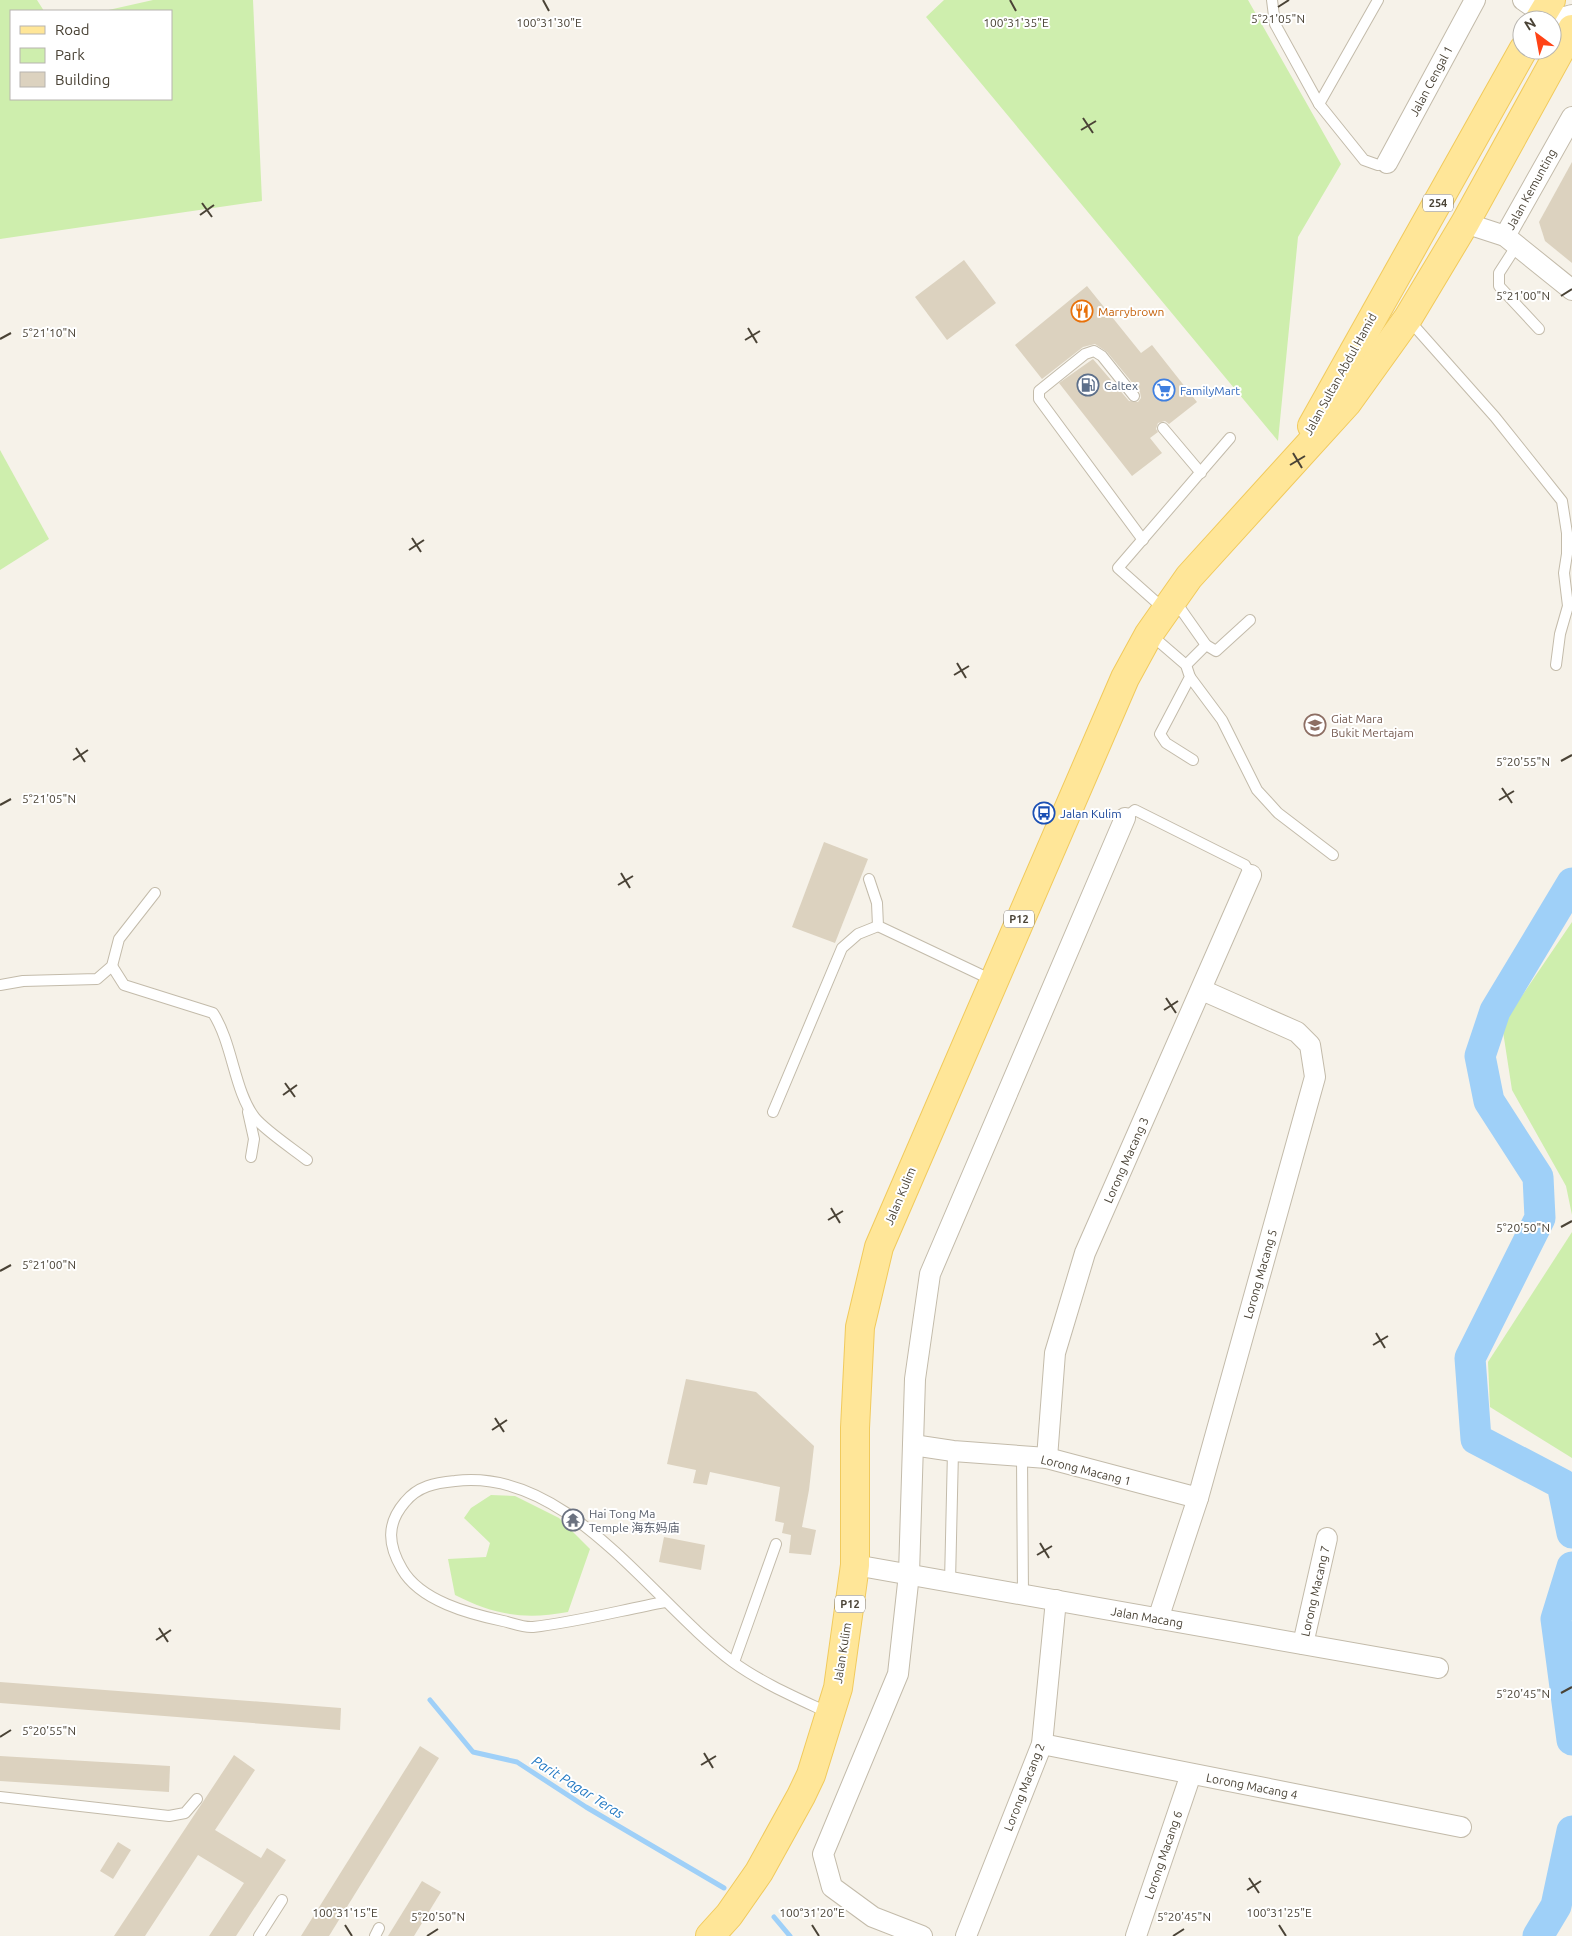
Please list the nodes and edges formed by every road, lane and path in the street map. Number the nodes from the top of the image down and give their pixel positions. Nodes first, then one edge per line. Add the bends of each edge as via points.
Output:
1 (1272, 0) edge
2 (1378, 0) edge
3 (1475, 0) edge
4 (1539, 8) edge
5 (1572, 15) edge
6 (1572, 29) edge
7 (1517, 60) edge
8 (1319, 104) junction
9 (1572, 117) edge
10 (1387, 163) joint
11 (1465, 223) junction
12 (1511, 240) junction
13 (1572, 290) edge
14 (1408, 318) junction
15 (1538, 329) dead end
16 (1134, 396) dead end
17 (1163, 428) dead end
18 (1230, 438) dead end
19 (1293, 460) junction
20 (1201, 472) junction
21 (1143, 540) junction
22 (1169, 604) junction
23 (1250, 620) dead end
24 (1149, 634) junction
25 (1206, 645) junction
26 (1186, 665) junction
27 (1556, 665) dead end
28 (1190, 677) junction
29 (1193, 760) dead end
30 (1125, 818) joint
31 (1333, 855) dead end
32 (1251, 875) joint
33 (869, 879) dead end
34 (155, 892) dead end
35 (878, 926) junction
36 (112, 966) junction
37 (993, 981) junction
38 (0, 984) edge
39 (1202, 990) junction
40 (246, 1101) junction
41 (773, 1112) dead end
42 (251, 1157) dead end
43 (307, 1160) dead end
44 (912, 1445) junction
45 (953, 1451) junction
46 (1022, 1456) junction
47 (1046, 1458) junction
48 (1198, 1498) junction
49 (1327, 1538) dead end
50 (776, 1544) dead end
51 (855, 1565) junction
52 (909, 1574) junction
53 (950, 1582) junction
54 (1023, 1595) junction
55 (1056, 1600) junction
56 (665, 1602) junction
57 (1158, 1618) junction
58 (1303, 1644) junction
59 (734, 1662) junction
60 (1438, 1668) dead end
61 (829, 1713) junction
62 (1042, 1744) junction
63 (1191, 1774) junction
64 (0, 1797) edge
65 (197, 1799) dead end
66 (1461, 1827) dead end
67 (282, 1900) dead end
68 (259, 1936) edge
69 (710, 1936) edge
70 (922, 1936) edge
71 (966, 1936) edge
72 (1136, 1936) edge

1 - 8 lane via 1275,24
2 - 8 lane
3 - 10 street, Jalan Cengal 1
4 - 5 street via 1554,18
6 - 11 main road, Jalan Sultan Abdul Hamid / 254
7 - 19 main road, Jalan Sultan Abdul Hamid / 254
8 - 10 lane via 1364,160 1378,165
9 - 12 street, Jalan Kemunting
11 - 12 street
11 - 14 main road, Jalan Sultan Abdul Hamid / 254
12 - 13 street
12 - 15 lane via 1498,273 1499,286
14 - 19 main road, Jalan Sultan Abdul Hamid / 254 via 1347,403
14 - 27 lane via 1496,417 1562,501 1567,533 1564,573 1568,606
16 - 21 lane via 1102,356 1094,351 1085,354 1039,391 1039,399
17 - 20 lane
18 - 20 lane
19 - 22 main road, Jalan Kulim / P12 via 1207,556
20 - 21 lane
21 - 22 lane via 1118,568
22 - 24 main road, Jalan Kulim / P12
22 - 25 lane
23 - 25 lane via 1216,651
24 - 26 lane
24 - 37 main road, Jalan Kulim / P12 via 1125,678
25 - 26 lane
26 - 28 lane
28 - 29 lane via 1160,734 1166,743
28 - 31 lane via 1222,720 1257,790 1278,813
30 - 32 lane via 1135,810 1245,865
30 - 44 street via 930,1274 914,1379
32 - 39 street, Lorong Macang 3
33 - 35 lane via 877,903
34 - 36 lane via 119,939
35 - 37 lane
35 - 41 lane via 858,934 842,948
36 - 38 lane via 97,979
36 - 40 lane via 124,985 213,1013 221,1026
37 - 51 main road, Jalan Kulim / P12 via 876,1256 860,1327 855,1428
39 - 47 street, Lorong Macang 3 via 1085,1253 1055,1353
39 - 48 street, Lorong Macang 5 via 1297,1032 1310,1045 1315,1077
40 - 42 lane via 254,1138
40 - 43 lane via 256,1118
44 - 45 street, Lorong Macang 1
44 - 52 street
45 - 46 street, Lorong Macang 1
45 - 53 lane
46 - 47 street, Lorong Macang 1
46 - 54 lane
47 - 48 street, Lorong Macang 1
48 - 57 street, Lorong Macang 5
49 - 58 street, Lorong Macang 7
50 - 59 lane
51 - 52 street, Jalan Macang
51 - 61 main road, Jalan Kulim / P12 via 838,1688
52 - 53 street, Jalan Macang
52 - 70 street via 898,1674 823,1854 832,1887 873,1917
53 - 54 street, Jalan Macang
54 - 55 street, Jalan Macang
55 - 57 street, Jalan Macang
55 - 62 street, Lorong Macang 2
56 - 56 lane via 530,1628 465,1613 417,1588 403,1571 393,1549 390,1528 413,1492 436,1483 463,1480 507,1484 548,1500 601,1538
56 - 59 lane
57 - 58 street, Jalan Macang
58 - 60 street, Jalan Macang
59 - 61 lane
61 - 69 main road, Jalan Kulim / P12 via 811,1775 801,1796 759,1872
62 - 63 street, Lorong Macang 4
62 - 71 street, Lorong Macang 2
63 - 66 street, Lorong Macang 4
63 - 72 street, Lorong Macang 6
64 - 65 lane via 169,1816 185,1813
67 - 68 lane

